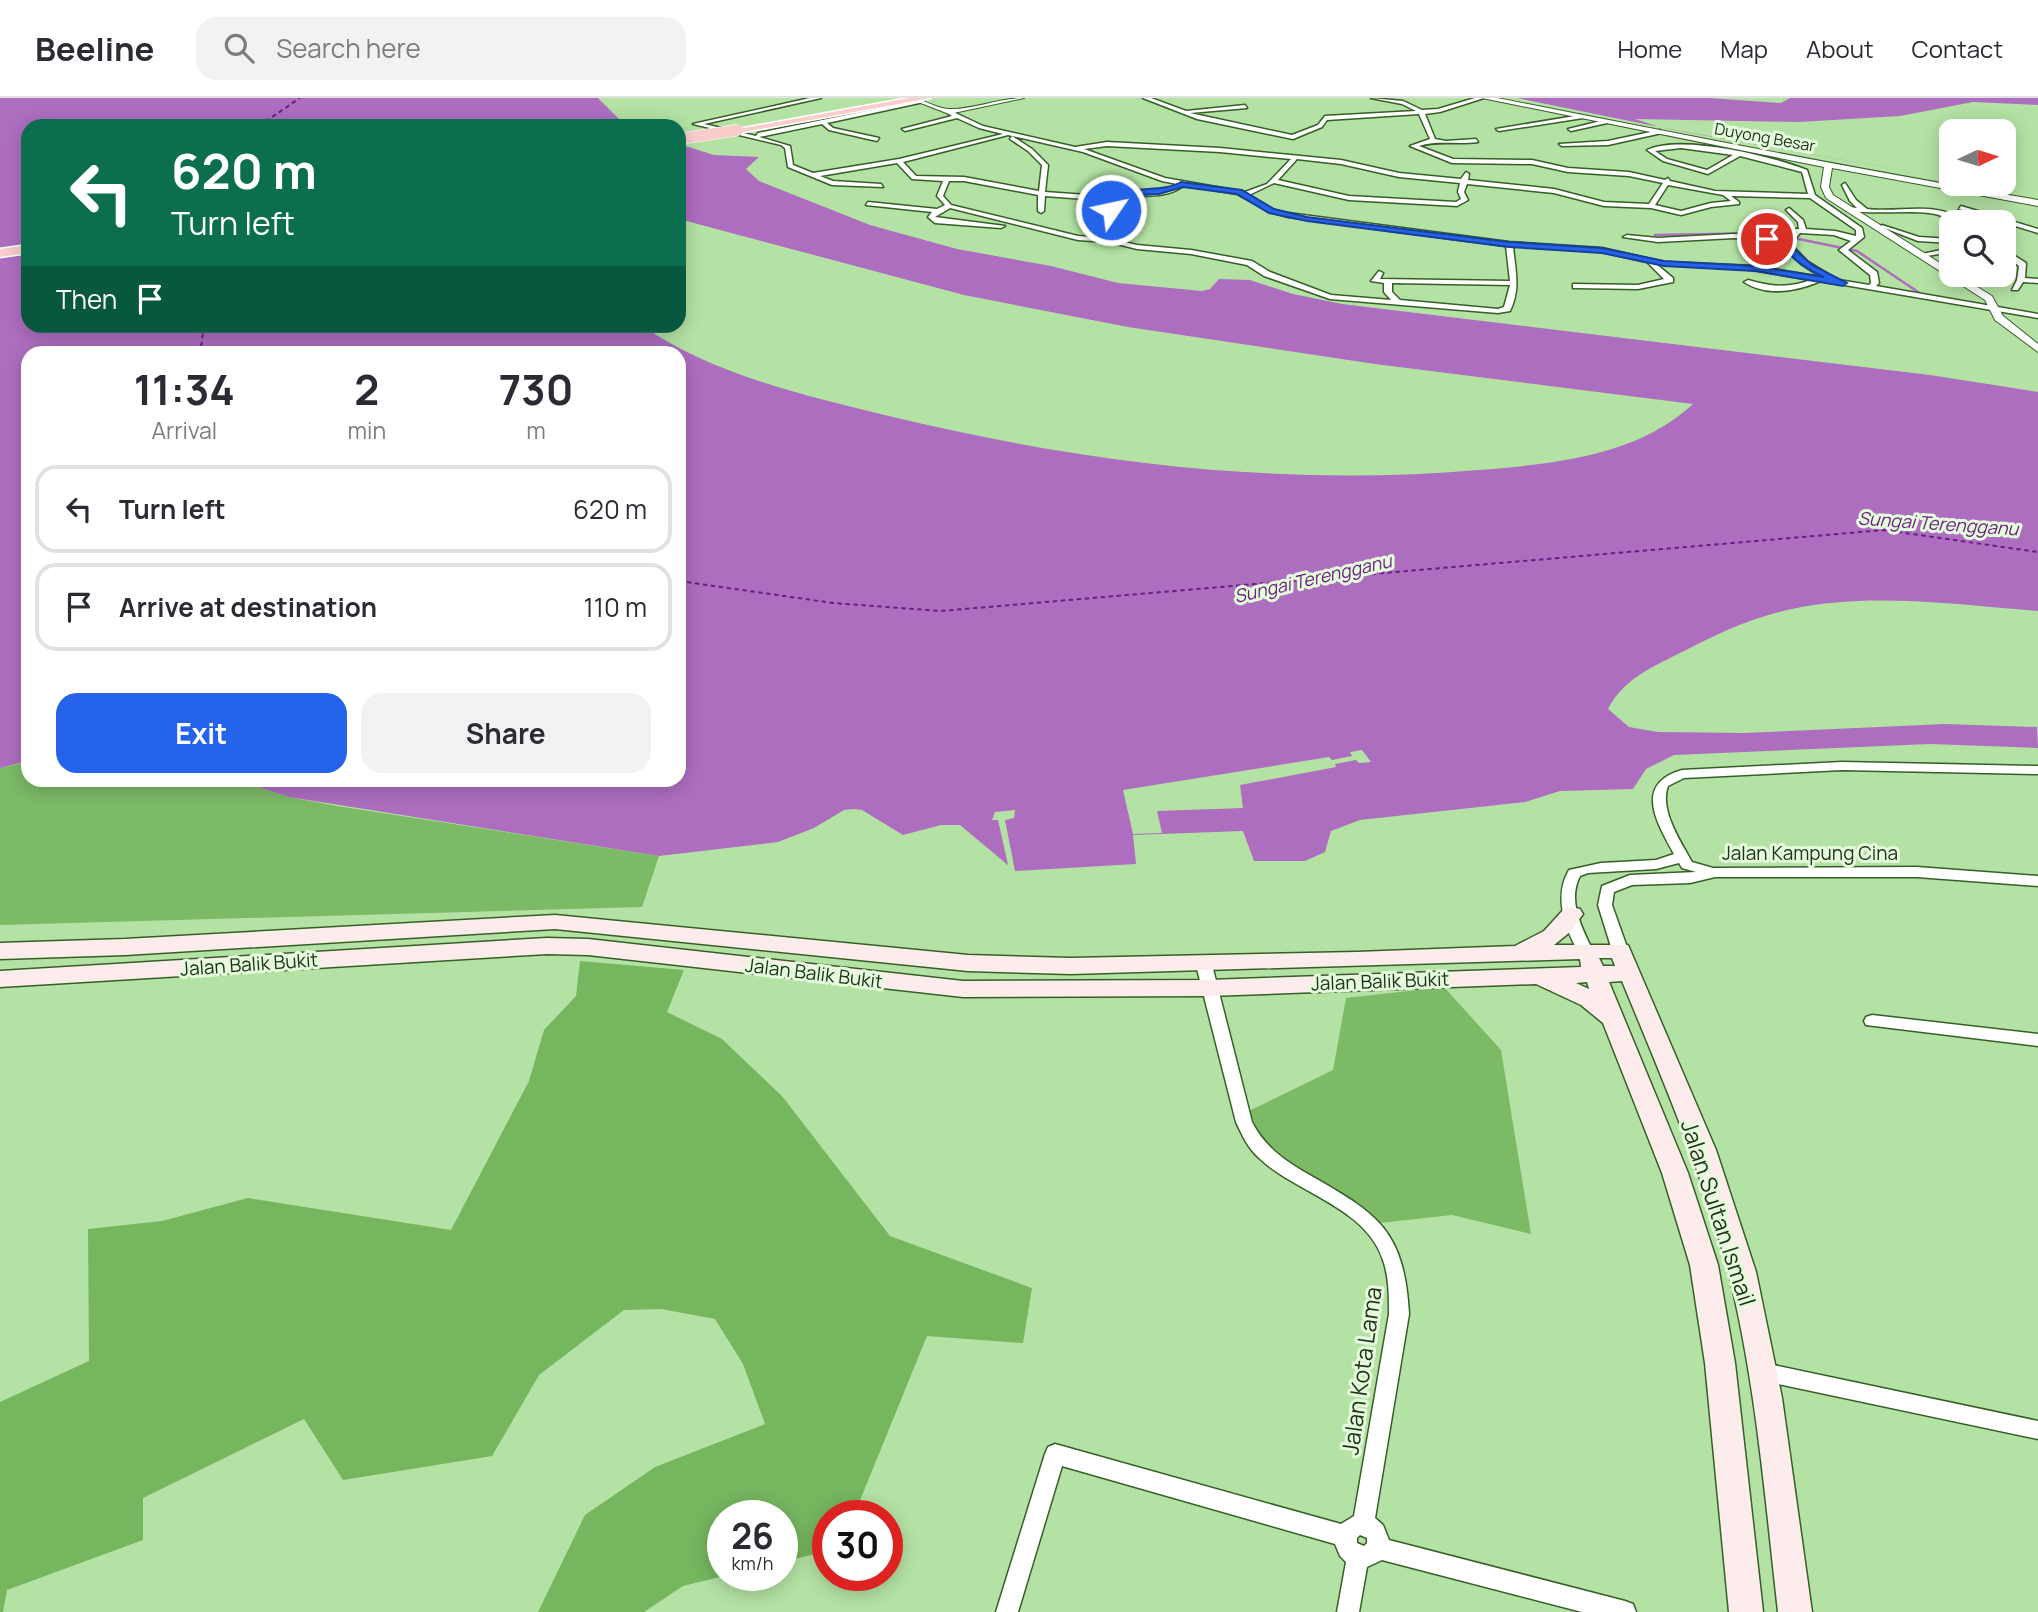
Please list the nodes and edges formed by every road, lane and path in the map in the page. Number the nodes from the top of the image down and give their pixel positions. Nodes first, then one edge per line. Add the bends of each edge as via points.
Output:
1 (802, 98) edge
2 (816, 98) edge
3 (1020, 98) edge
4 (1146, 98) edge
5 (1374, 98) edge
6 (1481, 98) edge
7 (1486, 98) edge
8 (884, 99) edge
9 (919, 99) edge
10 (838, 101) dead end
11 (1245, 107) dead end
12 (1177, 111) junction
13 (1420, 111) junction
14 (949, 112) junction
15 (957, 116) junction
16 (1581, 117) junction
17 (1605, 122) junction
18 (824, 123) junction
19 (731, 127) junction
20 (905, 129) dead end
21 (1499, 129) dead end
22 (1571, 129) dead end
23 (1660, 132) junction
24 (686, 135) edge
25 (1006, 135) junction
26 (749, 136) junction
27 (877, 139) dead end
28 (1433, 140) junction
29 (1476, 141) dead end
30 (1562, 144) dead end
31 (1076, 148) junction
32 (1737, 155) junction
33 (1294, 159) junction
34 (900, 161) junction
35 (1467, 162) junction
36 (1829, 163) junction
37 (812, 176) junction
38 (1810, 179) junction
39 (946, 180) junction
40 (1668, 180) junction
41 (1274, 181) junction
42 (1825, 181) junction
43 (1463, 182) junction
44 (1181, 184) junction
45 (1845, 185) dead end
46 (881, 186) dead end
47 (1042, 194) junction
48 (1725, 194) junction
49 (1244, 195) junction
50 (1812, 195) junction
51 (1114, 199) junction
52 (2038, 203) edge
53 (868, 204) dead end
54 (948, 206) junction
55 (1651, 206) junction
56 (1961, 208) dead end
57 (1848, 209) junction
58 (1789, 210) dead end
59 (1863, 210) junction
60 (938, 211) junction
61 (1041, 211) dead end
62 (1939, 211) edge
63 (1878, 212) junction
64 (1910, 219) dead end
65 (1016, 223) junction
66 (1880, 226) junction
67 (1802, 230) junction
68 (2038, 231) edge
69 (1627, 237) dead end
70 (1790, 239) junction
71 (1109, 240) junction
72 (1856, 240) junction
73 (1939, 240) edge
74 (1509, 244) junction
75 (21, 248) edge
76 (0, 251) edge
77 (1939, 252) edge
78 (1921, 255) junction
79 (2016, 260) edge
80 (1646, 261) junction
81 (1939, 266) edge
82 (1379, 273) dead end
83 (1819, 279) junction
84 (2021, 280) junction
85 (1388, 281) junction
86 (2038, 281) edge
87 (1748, 282) dead end
88 (1437, 283) junction
89 (1513, 283) junction
90 (1843, 283) junction
91 (1576, 286) dead end
92 (1972, 287) edge
93 (1870, 288) junction
94 (2015, 288) dead end
95 (1467, 291) junction
96 (1398, 303) junction
97 (1434, 305) junction
98 (1464, 307) junction
99 (1996, 310) junction
100 (2038, 316) edge
101 (2038, 349) edge
102 (2038, 770) edge
103 (1682, 856) junction
104 (1715, 872) junction
105 (2038, 881) edge
106 (1572, 914) junction
107 (0, 951) edge
108 (1585, 951) junction
109 (1513, 954) junction
110 (1625, 961) junction
111 (1204, 964) junction
112 (1594, 973) junction
113 (1534, 975) junction
114 (5, 980) edge
115 (1209, 988) junction
116 (1613, 1019) junction
117 (1872, 1021) dead end
118 (2038, 1040) edge
119 (1764, 1372) junction
120 (2038, 1430) edge
121 (1354, 1531) junction
122 (1368, 1552) junction
123 (1007, 1612) edge
124 (1349, 1612) edge
125 (1625, 1612) edge
126 (1746, 1612) edge
127 (1795, 1612) edge

1 - 2 street
2 - 26 street via 696,124
3 - 14 street
4 - 12 street
5 - 13 street via 1409,104
6 - 13 street via 1444,110
7 - 16 street, Duyong Besar
8 - 19 highway
9 - 14 street
9 - 18 street
9 - 19 highway
10 - 19 highway
11 - 12 street
12 - 13 street via 1293,137 1320,126 1325,118
13 - 28 street
14 - 15 street
15 - 20 street
15 - 25 street
16 - 17 street, Duyong Besar
16 - 21 street
17 - 22 street
17 - 23 street, Duyong Besar
18 - 26 street
18 - 27 street via 831,129
19 - 24 highway, bridge
23 - 30 street via 1608,144
23 - 36 street, Duyong Besar
25 - 31 street
25 - 34 street
25 - 47 street via 1043,161 1047,177
26 - 37 street via 786,145 790,166
28 - 29 street
28 - 35 street via 1413,146 1446,160
31 - 33 street via 1114,145 1233,151
31 - 44 street
32 - 32 street via 1709,172 1665,160 1650,150 1681,145
32 - 38 street via 1791,165
33 - 41 street
33 - 43 street
34 - 37 street
34 - 39 street via 914,177
35 - 40 street via 1532,162
35 - 43 street
36 - 42 street
36 - 52 street, Duyong Besar
37 - 46 street via 832,183
38 - 42 street
38 - 50 street
39 - 47 street via 967,179
39 - 54 street via 940,196
40 - 48 street
40 - 55 street
41 - 43 street via 1349,198 1457,204 1465,200
41 - 49 street
42 - 57 street via 1826,191
43 - 55 street via 1554,191 1604,204
44 - 49 street
44 - 51 street
45 - 59 street
47 - 51 street
47 - 61 street
48 - 50 street
48 - 55 street via 1737,203 1686,213
49 - 74 street via 1272,211 1307,219
50 - 72 street via 1860,229
51 - 71 street via 1105,221
53 - 60 street
54 - 60 street
54 - 65 street
56 - 68 street
57 - 59 street
57 - 66 street
58 - 67 street via 1801,221
59 - 63 street
59 - 66 street
60 - 65 street via 932,218 957,225
62 - 63 street
63 - 64 street
65 - 71 street via 1078,238
66 - 73 street via 1918,239
66 - 78 street
67 - 70 street
67 - 72 street
69 - 70 street
70 - 90 street via 1789,248 1809,267
71 - 96 street via 1249,262 1267,274 1330,297
72 - 93 street via 1845,248 1874,274
74 - 80 street via 1602,250
74 - 89 street
75 - 76 highway
77 - 78 street
78 - 81 street
79 - 84 street via 2023,265
80 - 83 street
80 - 91 street via 1670,280 1638,287
82 - 85 street via 1375,281
83 - 87 street via 1782,290
83 - 90 street
84 - 86 street
84 - 94 street
85 - 88 street
85 - 96 street via 1388,292
88 - 95 street
88 - 97 street
89 - 95 street
89 - 98 street via 1507,309
90 - 93 street
92 - 99 street via 1989,298
93 - 99 street
95 - 98 street
96 - 97 street
97 - 98 street
99 - 100 street
99 - 101 street via 2008,327
102 - 103 street via 1855,766 1682,774 1663,783 1658,793 1666,826
103 - 104 street via 1693,869
103 - 106 street via 1663,864 1599,866 1574,873 1567,883
104 - 105 street, Jalan Kampung Cina via 1917,872
104 - 110 street, Jalan Kampung Cina via 1690,878 1630,880 1607,889 1605,905
106 - 108 street
106 - 109 main road via 1553,937
107 - 111 main road, Jalan Balik Bukit via 555,922 968,963
108 - 109 main road, Jalan Balik Bukit
108 - 110 main road, Jalan Balik Bukit
108 - 112 main road, Jalan Sultan Ismail
109 - 111 main road, Jalan Balik Bukit
110 - 112 main road, Jalan Balik Bukit
110 - 119 main road, Jalan Sultan Ismail via 1714,1186 1741,1269
111 - 115 street, Jalan Kota Lama
112 - 113 main road, Jalan Balik Bukit
112 - 116 main road, Jalan Sultan Ismail
113 - 115 main road, Jalan Balik Bukit
113 - 116 main road via 1569,988
114 - 115 main road, Jalan Balik Bukit via 547,946 963,989
115 - 121 street, Jalan Kota Lama via 1251,1140 1268,1157 1363,1217 1382,1237 1400,1282 1399,1314
116 - 126 main road, Jalan Sultan Ismail via 1675,1173 1704,1265 1720,1363
117 - 118 street
119 - 120 street
119 - 127 main road, Jalan Sultan Ismail
121 - 122 street via 1350,1550
121 - 123 street via 1055,1454
122 - 124 street
122 - 125 street

